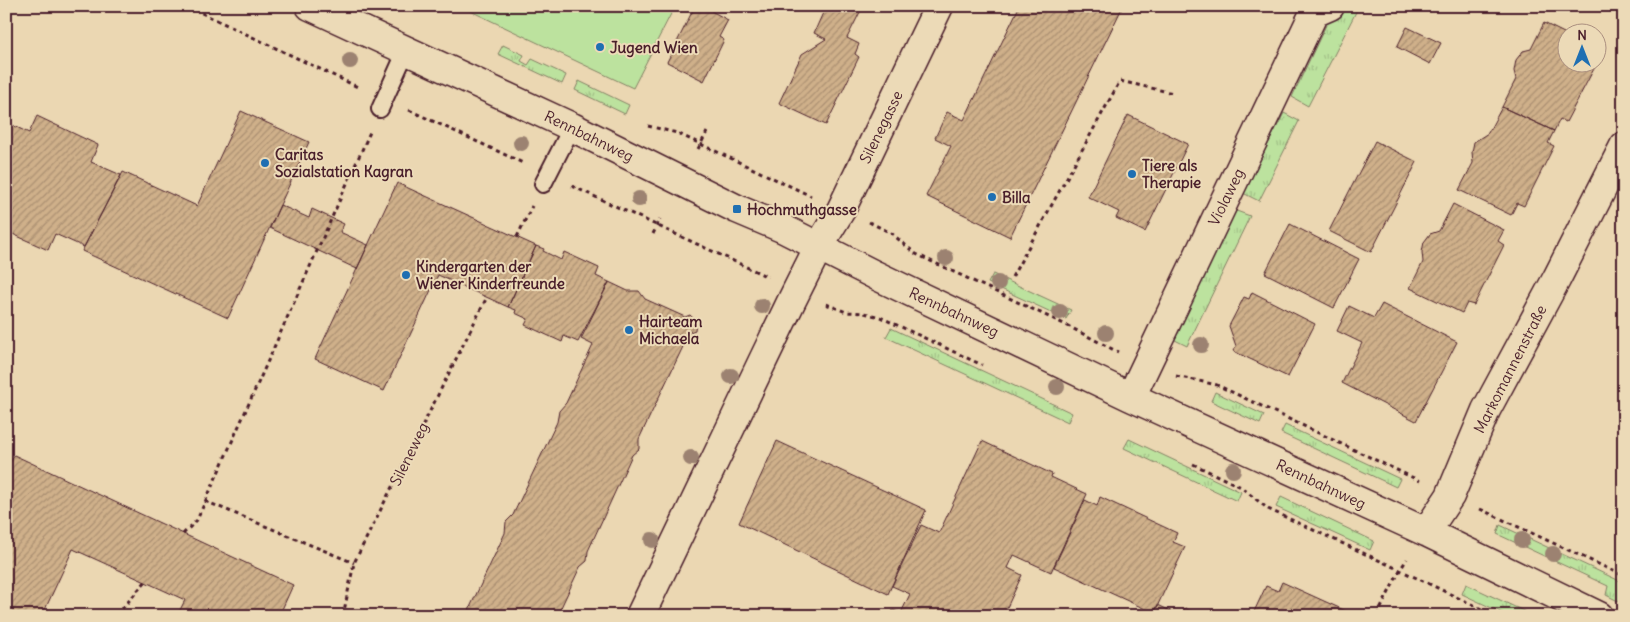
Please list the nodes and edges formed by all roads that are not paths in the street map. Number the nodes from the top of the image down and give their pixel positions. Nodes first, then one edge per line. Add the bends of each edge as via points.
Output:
1 (310, 6) edge
2 (939, 6) edge
3 (1317, 8) edge
4 (406, 51) junction
5 (382, 104) road end
6 (572, 127) junction
7 (1624, 146) edge
8 (545, 179) road end
9 (819, 246) junction
10 (1131, 397) junction
11 (1426, 532) junction
12 (640, 616) edge
13 (1599, 616) edge

1 - 4 street, Rennbahnweg
2 - 9 street, Silenegasse via 841,210
3 - 10 street, Violaweg
4 - 5 lane
4 - 6 street, Rennbahnweg
6 - 8 lane
6 - 9 street, Rennbahnweg
7 - 11 street, Markomannenstraße via 1486,410 1450,496
9 - 10 street, Rennbahnweg
9 - 12 street
10 - 11 street, Rennbahnweg
11 - 13 street, Rennbahnweg

